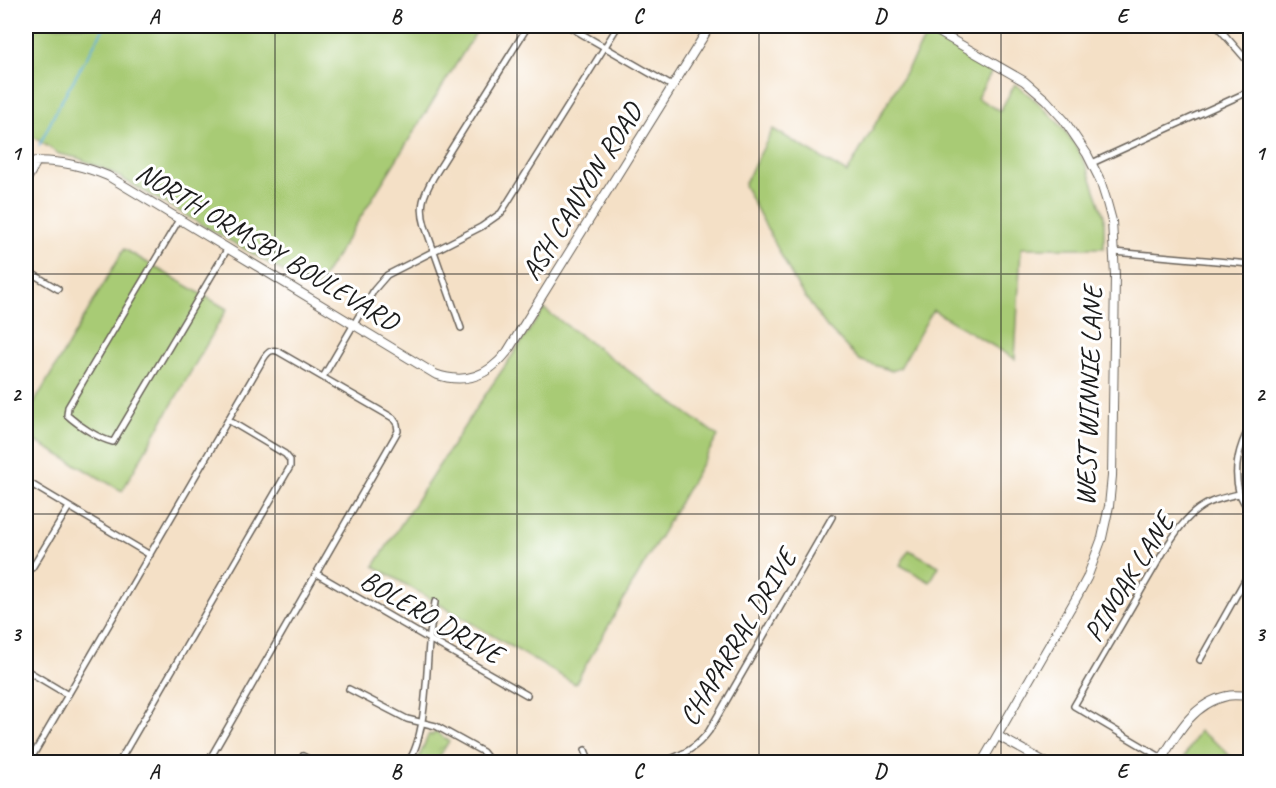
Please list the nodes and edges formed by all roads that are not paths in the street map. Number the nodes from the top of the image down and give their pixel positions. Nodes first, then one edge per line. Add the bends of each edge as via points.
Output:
1 (528, 26) edge
2 (568, 26) edge
3 (618, 26) edge
4 (710, 26) edge
5 (928, 26) edge
6 (1217, 26) edge
7 (605, 47) junction
8 (1251, 64) edge
9 (672, 86) junction
10 (1251, 91) edge
11 (37, 161) junction
12 (26, 162) edge
13 (1092, 163) junction
14 (26, 181) edge
15 (180, 218) junction
16 (228, 248) junction
17 (434, 251) junction
18 (1114, 252) junction
19 (1251, 264) edge
20 (26, 270) edge
21 (58, 289) dead end
22 (353, 324) junction
23 (461, 328) dead end
24 (484, 373) joint
25 (323, 377) junction
26 (228, 420) junction
27 (1251, 426) edge
28 (26, 481) edge
29 (1239, 494) junction
30 (69, 507) junction
31 (1251, 513) edge
32 (831, 517) dead end
33 (150, 555) junction
34 (26, 571) edge
35 (1251, 571) edge
36 (317, 574) junction
37 (435, 602) dead end
38 (429, 639) junction
39 (1200, 660) dead end
40 (26, 670) edge
41 (349, 689) dead end
42 (68, 695) junction
43 (527, 695) dead end
44 (1251, 696) edge
45 (422, 723) junction
46 (998, 736) junction
47 (585, 750) dead end
48 (303, 756) dead end
49 (1161, 760) edge
50 (29, 762) edge
51 (119, 762) edge
52 (208, 762) edge
53 (315, 762) edge
54 (408, 762) edge
55 (487, 762) edge
56 (590, 762) edge
57 (663, 762) edge
58 (982, 762) edge
59 (1046, 762) edge

1 - 17 street via 426,190 422,215
2 - 7 street
3 - 7 street
4 - 9 street, ASH CANYON ROAD
5 - 13 street, WEST WINNIE LANE via 1024,81 1064,120
6 - 8 street
7 - 9 street
7 - 17 street via 501,213
9 - 24 street, ASH CANYON ROAD via 507,352
10 - 13 street
11 - 12 street, NORTH ORMSBY BOULEVARD
11 - 14 street
11 - 15 street, NORTH ORMSBY BOULEVARD via 90,168
13 - 18 street, WEST WINNIE LANE via 1112,221
15 - 16 street, NORTH ORMSBY BOULEVARD
15 - 16 street via 68,407 67,415 72,420 113,442
16 - 22 street, NORTH ORMSBY BOULEVARD
17 - 22 street via 387,275
17 - 23 street
18 - 19 street
18 - 46 street, WEST WINNIE LANE via 1112,476 1102,538 1087,578
20 - 21 street
22 - 24 street, NORTH ORMSBY BOULEVARD via 435,374 460,379
22 - 25 street
25 - 26 street via 271,350
25 - 36 street via 393,418 399,427
26 - 33 street
26 - 51 street via 285,454 290,467
27 - 29 street via 1238,457
28 - 30 street
29 - 31 street
29 - 49 street, PINOAK LANE via 1199,508 1178,529 1074,706
30 - 33 street
30 - 34 street via 32,568
32 - 57 street, CHAPARRAL DRIVE via 709,731 694,748
33 - 42 street
35 - 39 street
36 - 38 street, BOLERO DRIVE
36 - 52 street
37 - 38 street
38 - 43 street, BOLERO DRIVE
38 - 45 street
40 - 42 street
41 - 45 street
42 - 50 street
44 - 49 street via 1229,695 1205,705 1180,729
45 - 54 street
45 - 55 street via 436,726 483,752
46 - 58 street, WEST WINNIE LANE
46 - 59 street
47 - 56 street
48 - 53 street

